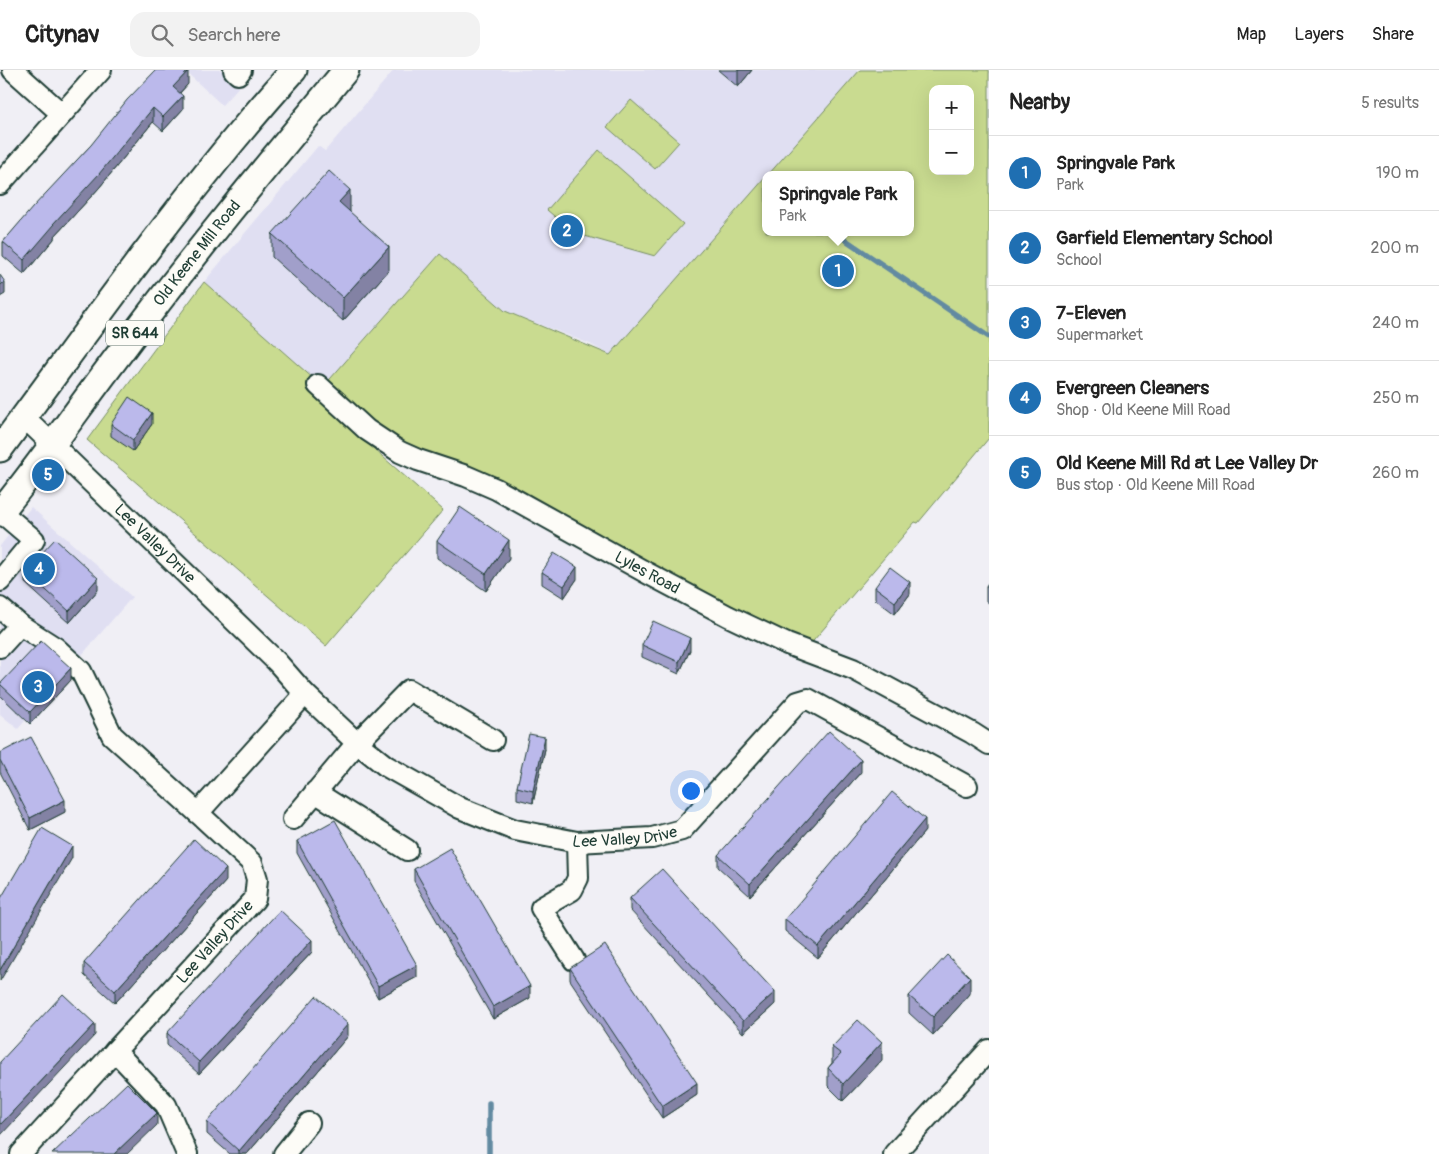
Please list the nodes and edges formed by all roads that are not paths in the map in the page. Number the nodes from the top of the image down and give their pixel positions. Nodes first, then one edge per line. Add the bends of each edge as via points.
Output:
1 (12, 70) edge
2 (101, 70) edge
3 (234, 70) edge
4 (241, 70) edge
5 (294, 70) edge
6 (346, 70) edge
7 (62, 114) junction
8 (0, 184) edge
9 (318, 385) dead end
10 (24, 417) junction
11 (53, 446) junction
12 (0, 449) edge
13 (0, 513) edge
14 (0, 582) edge
15 (0, 608) edge
16 (20, 625) junction
17 (0, 647) edge
18 (306, 694) junction
19 (493, 740) dead end
20 (358, 743) junction
21 (989, 744) edge
22 (967, 786) dead end
23 (315, 792) junction
24 (198, 813) junction
25 (293, 819) dead end
26 (577, 842) junction
27 (407, 850) dead end
28 (574, 960) dead end
29 (989, 1050) edge
30 (115, 1051) junction
31 (310, 1123) dead end
32 (21, 1154) edge
33 (187, 1154) edge
34 (284, 1154) edge
35 (894, 1154) edge

1 - 7 street
2 - 7 street
3 - 4 street via 238,74
5 - 10 main road, SR 644 via 249,119 128,275
6 - 11 main road, Old Keene Mill Road / SR 644 via 215,228
7 - 8 street
9 - 21 street, Lyles Road via 367,430 400,452 496,489 728,616 787,644 853,669
10 - 11 street, Lee Valley Drive
10 - 12 main road, SR 644
11 - 13 main road, Old Keene Mill Road / SR 644
11 - 18 street, Lee Valley Drive via 277,662
13 - 14 street via 34,540
15 - 16 street, Lee Valley Drive
16 - 17 street
16 - 24 street, Lee Valley Drive via 56,648 81,670 112,736
18 - 20 street, Lee Valley Drive
18 - 24 street
19 - 20 street via 409,690
20 - 23 street
20 - 26 street, Lee Valley Drive via 386,766 460,808 515,830
22 - 26 street, Lee Valley Drive via 808,699 798,702 682,830 652,838
23 - 25 street
23 - 27 street
24 - 30 street, Lee Valley Drive via 252,863 257,879 255,900
26 - 28 street via 578,878 572,890 541,908
29 - 35 street
30 - 32 street, Lee Valley Drive
30 - 33 street via 166,1106
31 - 34 street

